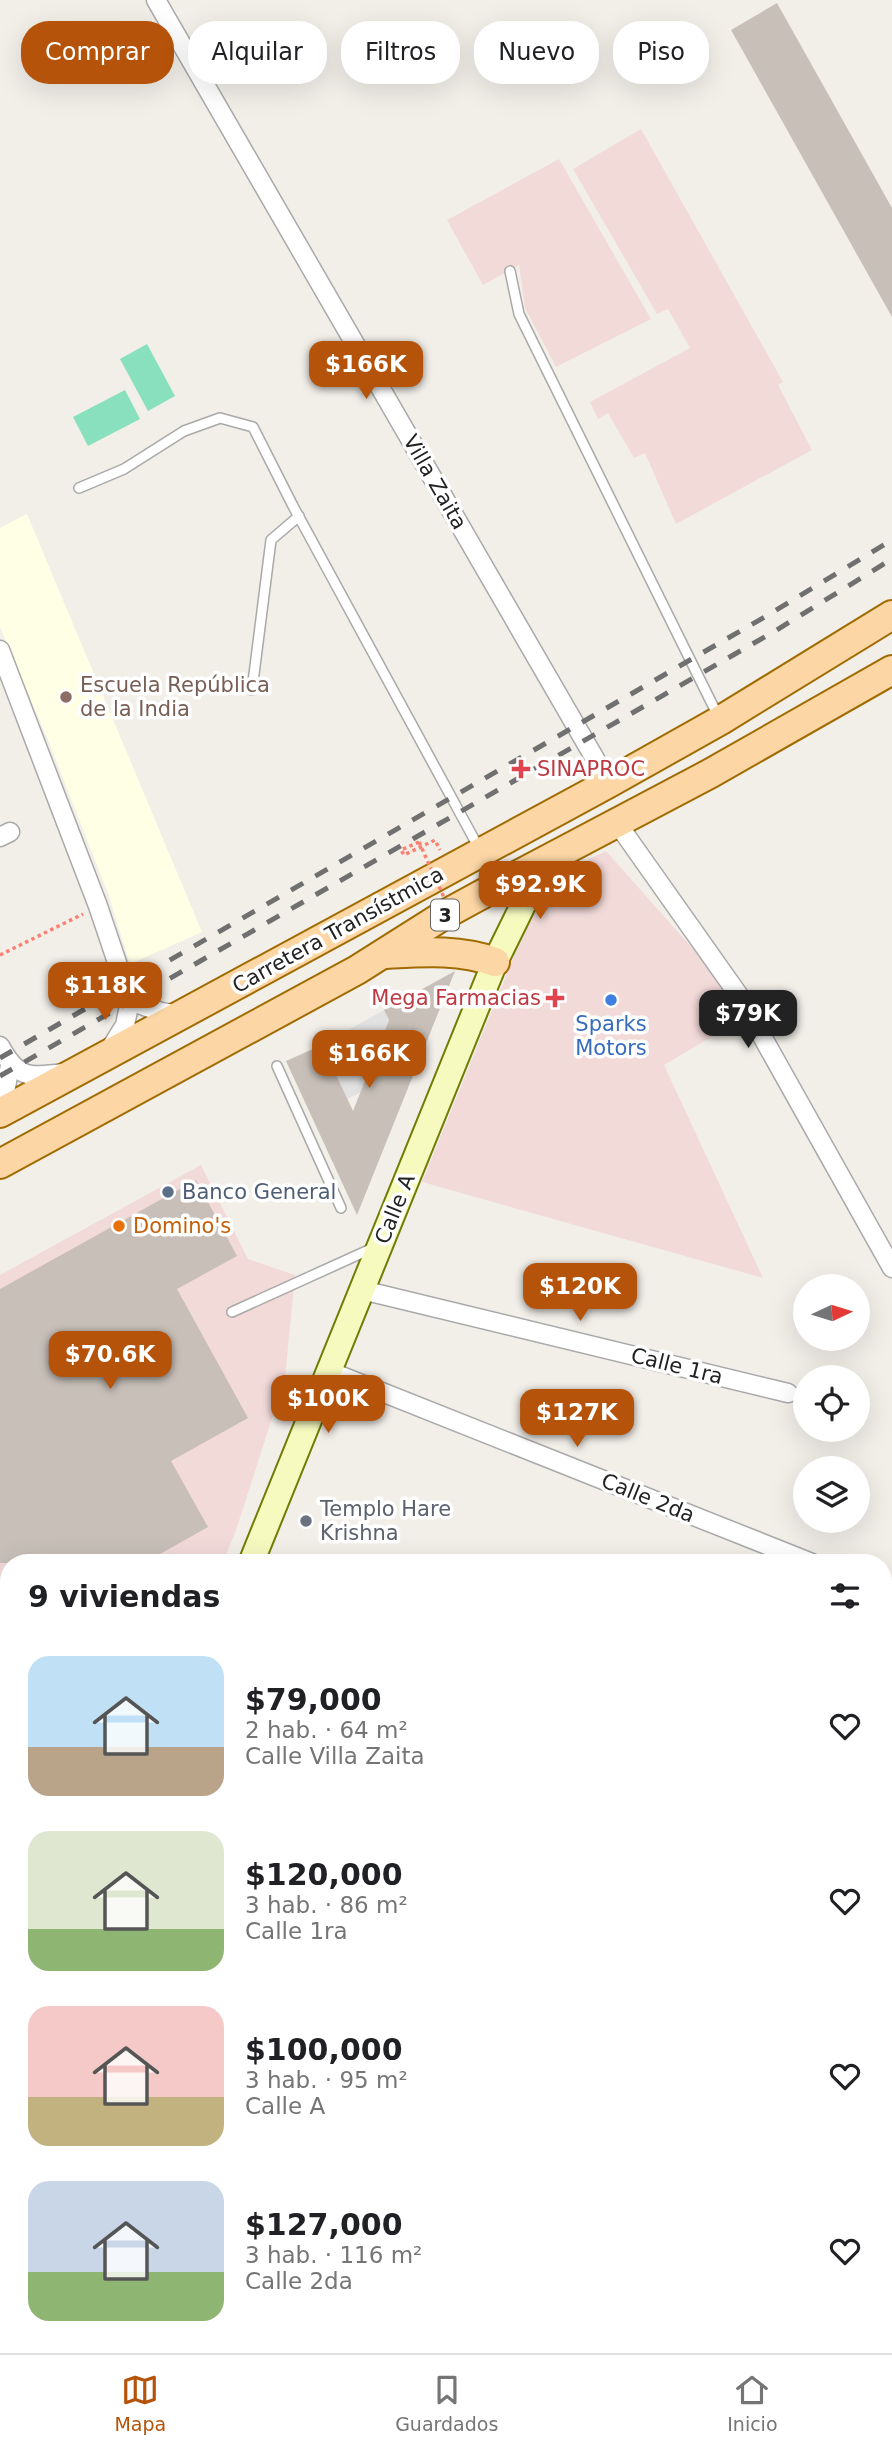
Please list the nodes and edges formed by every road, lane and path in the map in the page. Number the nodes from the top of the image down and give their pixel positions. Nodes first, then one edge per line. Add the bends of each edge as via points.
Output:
1 (156, 0) edge
2 (510, 271) dead end
3 (79, 488) dead end
4 (299, 516) junction
5 (892, 615) edge
6 (0, 650) edge
7 (888, 676) edge
8 (252, 690) dead end
9 (720, 720) junction
10 (609, 783) junction
11 (617, 823) junction
12 (435, 841) dead end
13 (481, 851) junction
14 (549, 860) junction
15 (98, 906) junction
16 (455, 922) dead end
17 (383, 954) junction
18 (0, 955) edge
19 (495, 962) junction
20 (130, 1001) junction
21 (182, 1015) junction
22 (0, 1046) edge
23 (103, 1055) junction
24 (10, 1065) junction
25 (277, 1066) dead end
26 (75, 1072) junction
27 (0, 1102) edge
28 (0, 1113) edge
29 (0, 1164) edge
30 (341, 1208) dead end
31 (381, 1244) junction
32 (892, 1268) edge
33 (362, 1290) junction
34 (232, 1312) dead end
35 (329, 1371) junction
36 (788, 1393) dead end
37 (255, 1554) edge
38 (789, 1554) edge

1 - 10 street, Villa Zaita
2 - 9 lane via 519,314
3 - 4 lane via 124,469 184,431 220,418 253,427
4 - 8 lane via 271,540
4 - 13 lane
5 - 9 main road, Carretera Transístmica / 3
6 - 15 street
7 - 11 main road, Carretera Transístmica / 3
9 - 10 main road, Carretera Transístmica / 3
10 - 13 main road, Carretera Transístmica / 3
11 - 14 main road, Carretera Transístmica / 3
11 - 32 street via 740,997
12 - 16 path, bridge via 404,855 401,850 419,842
13 - 21 main road, Carretera Transístmica / 3
14 - 17 main road, Carretera Transístmica / 3 via 444,915
14 - 19 street, Calle A
15 - 18 path
15 - 20 street
17 - 19 main road via 441,951
17 - 29 main road, Carretera Transístmica / 3
19 - 31 street, Calle A
20 - 21 street
20 - 23 street via 120,1037
21 - 23 main road, Carretera Transístmica / 3
22 - 24 street
23 - 26 main road, Carretera Transístmica / 3
24 - 26 street via 32,1076
24 - 27 street
25 - 30 lane
26 - 28 main road, Carretera Transístmica / 3
31 - 33 street, Calle A
31 - 34 lane
33 - 35 street, Calle A
33 - 36 street, Calle 1ra
35 - 37 street, Calle A
35 - 38 street, Calle 2da

